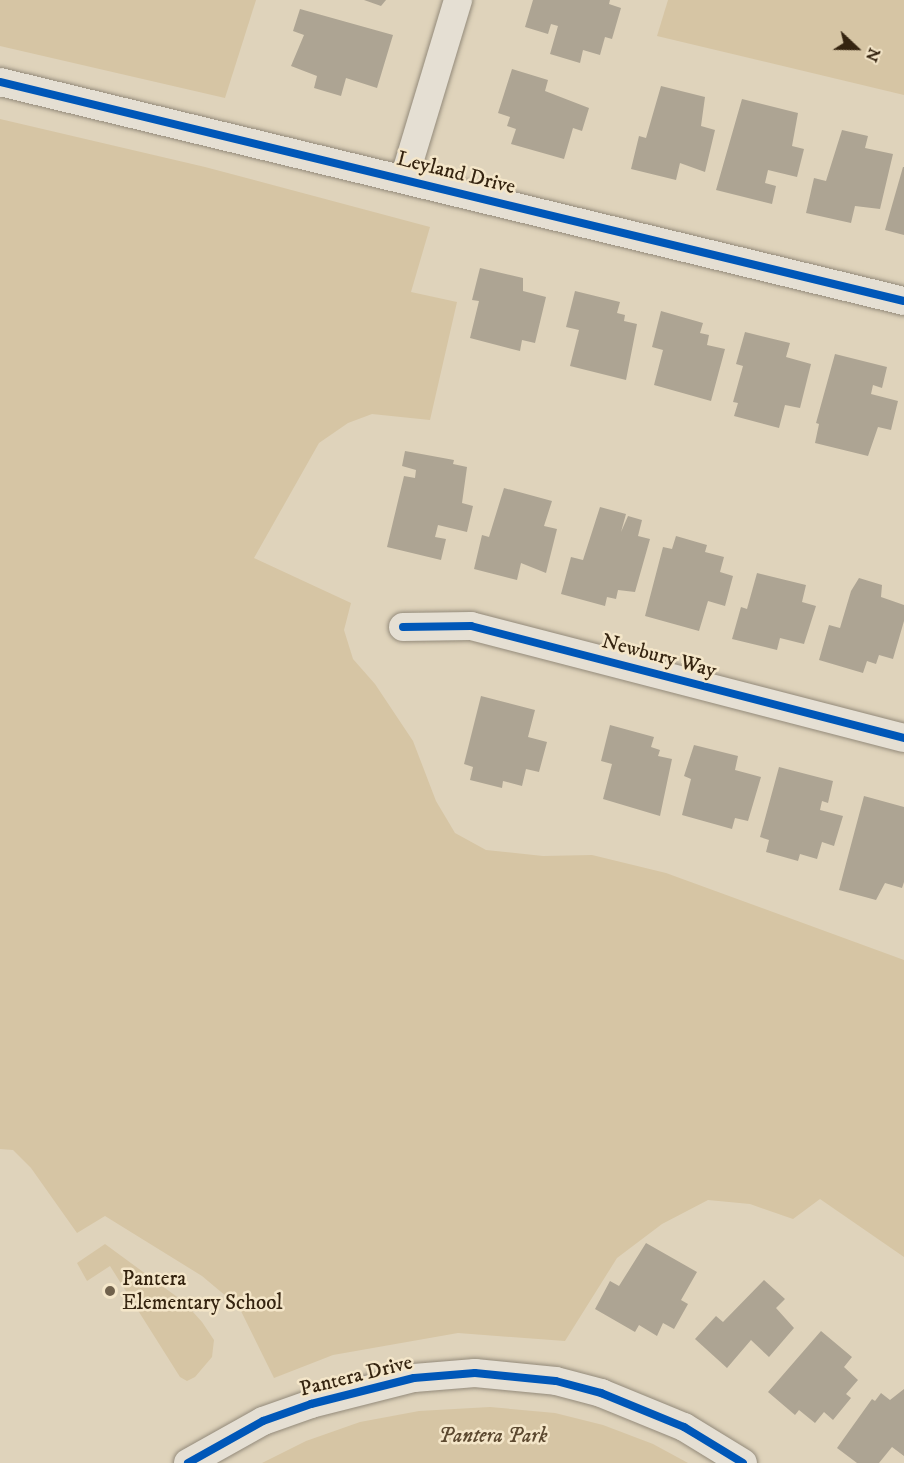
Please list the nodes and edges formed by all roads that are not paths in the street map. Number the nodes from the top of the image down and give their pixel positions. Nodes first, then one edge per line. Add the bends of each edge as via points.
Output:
1 (458, 0) edge
2 (0, 82) edge
3 (405, 179) junction
4 (904, 301) edge
5 (403, 627) dead end
6 (904, 738) edge
7 (188, 1463) edge
8 (743, 1463) edge

1 - 3 street
2 - 3 street, Leyland Drive
3 - 4 street, Leyland Drive
5 - 6 street, Newbury Way via 471,626
7 - 8 street, Pantera Drive via 263,1421 311,1404 414,1378 475,1373 556,1381 601,1394 684,1427

